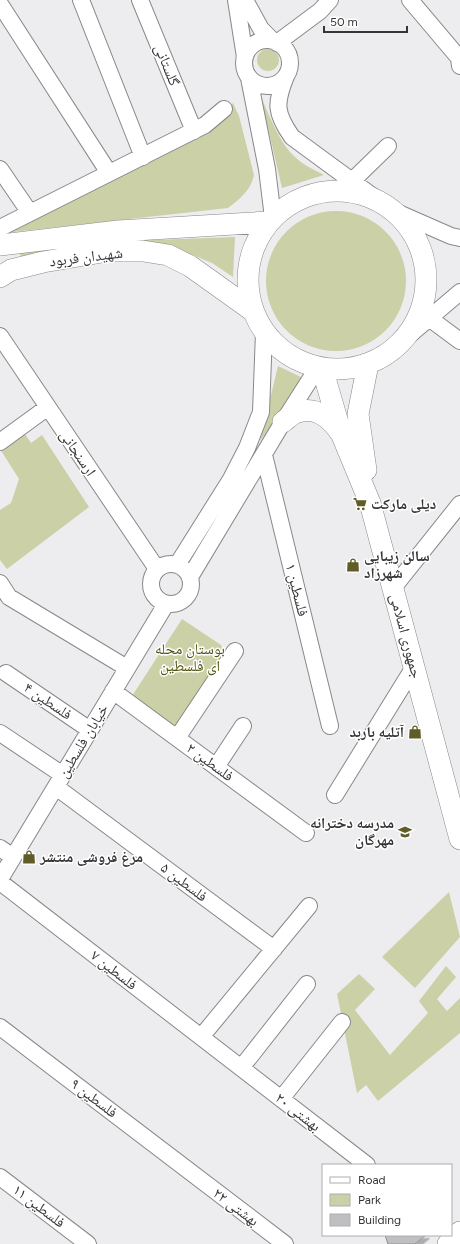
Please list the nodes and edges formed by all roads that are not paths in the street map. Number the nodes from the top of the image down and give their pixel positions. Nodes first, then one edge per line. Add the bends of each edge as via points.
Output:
1 (81, 0) edge
2 (140, 0) edge
3 (236, 0) edge
4 (245, 0) edge
5 (330, 0) edge
6 (410, 0) edge
7 (0, 4) edge
8 (275, 42) junction
9 (244, 57) junction
10 (460, 66) edge
11 (286, 76) junction
12 (249, 78) junction
13 (224, 109) dead end
14 (194, 131) junction
15 (388, 146) dead end
16 (143, 157) junction
17 (0, 169) edge
18 (109, 173) junction
19 (352, 182) junction
20 (375, 198) junction
21 (394, 211) junction
22 (30, 213) junction
23 (271, 220) junction
24 (0, 228) edge
25 (460, 238) edge
26 (0, 245) edge
27 (0, 277) edge
28 (460, 292) edge
29 (253, 311) junction
30 (429, 318) junction
31 (264, 332) junction
32 (0, 336) edge
33 (406, 338) junction
34 (460, 341) edge
35 (368, 364) junction
36 (320, 368) junction
37 (48, 407) junction
38 (283, 422) junction
39 (341, 433) junction
40 (0, 442) edge
41 (264, 455) junction
42 (370, 503) junction
43 (460, 505) edge
44 (177, 565) junction
45 (157, 570) junction
46 (190, 577) junction
47 (0, 583) edge
48 (393, 588) junction
49 (166, 604) junction
50 (235, 651) dead end
51 (127, 668) junction
52 (414, 668) junction
53 (6, 673) dead end
54 (113, 691) junction
55 (243, 726) dead end
56 (330, 726) dead end
57 (90, 730) junction
58 (0, 733) edge
59 (177, 738) junction
60 (216, 767) junction
61 (59, 781) junction
62 (335, 795) dead end
63 (306, 833) dead end
64 (460, 838) edge
65 (0, 848) edge
66 (13, 857) junction
67 (0, 881) edge
68 (309, 906) dead end
69 (274, 949) junction
70 (307, 984) dead end
71 (342, 1022) dead end
72 (0, 1027) edge
73 (201, 1037) junction
74 (235, 1063) junction
75 (281, 1099) junction
76 (366, 1164) edge
77 (187, 1170) joint
78 (0, 1177) edge
79 (83, 1240) edge
80 (285, 1244) edge

1 - 16 street
2 - 14 street, گلستانی
3 - 9 street
4 - 8 street via 261,29
5 - 8 street via 320,11
6 - 10 street via 459,58
7 - 18 street
8 - 9 street via 259,42 253,45
8 - 11 street via 289,55 290,70
9 - 12 street via 245,71
11 - 12 street via 282,82 268,87 254,83
11 - 19 street via 279,94 278,109 283,124 292,137
12 - 23 street via 268,170
13 - 14 street
14 - 16 street
15 - 19 street
16 - 18 street
17 - 22 street
18 - 22 street
19 - 20 street
20 - 21 main road
20 - 23 main road via 329,190 306,195 285,206
21 - 25 street
21 - 33 main road via 414,235 427,272 426,296 419,318
22 - 24 street
23 - 26 main road, شهيدان فربود via 118,231
23 - 29 main road via 256,242 249,264 248,288
27 - 29 main road, شهيدان فربود via 11,270 43,262 108,251 143,251 168,255 190,266
28 - 30 street
29 - 31 main road
30 - 33 street
30 - 34 street
31 - 36 main road via 280,349 300,362
31 - 44 street via 260,412 247,448 231,479
32 - 37 street, ارسنجانی
33 - 35 main road via 389,354
35 - 36 main road via 346,370
35 - 42 main road via 358,414
36 - 38 street
36 - 39 main road, جمهوری اسلامی
37 - 40 street
37 - 45 street, ارسنجانی
38 - 39 main road via 295,413 312,410 327,417
38 - 41 street
39 - 42 main road, جمهوری اسلامی
41 - 46 street
41 - 56 street, فلسطین ۱
42 - 48 main road, جمهوری اسلامی
43 - 48 street
44 - 45 street via 170,564
44 - 46 street
45 - 49 street via 152,577 153,593 158,600
46 - 49 street via 191,586 188,594 174,604
47 - 51 street via 9,597
48 - 52 main road, جمهوری اسلامی
49 - 51 street, خیابان فلسطین
50 - 59 street
51 - 54 street, خیابان فلسطین
52 - 62 street
52 - 64 main road, جمهوری اسلامی
53 - 57 street, فلسطین ۴
54 - 57 street, خیابان فلسطین
54 - 59 street, فلسطین ۲
55 - 60 street
57 - 61 street, خیابان فلسطین
58 - 61 street, فلسطین ۵
59 - 60 street, فلسطین ۲
60 - 63 street, فلسطین ۲
61 - 66 street, خیابان فلسطین
61 - 69 street, فلسطین ۵
65 - 66 street
66 - 67 street, خیابان فلسطین
67 - 73 street, فلسطین ۷
68 - 69 street
69 - 73 street
70 - 74 street
71 - 75 street
72 - 77 street, فلسطین ۹
73 - 74 street, فلسطین ۷
74 - 75 street, بهشتی ۲۰
75 - 76 street, بهشتی ۲۰
77 - 80 street, بهشتی ۲۲
78 - 79 street, فلسطین ۱۱

